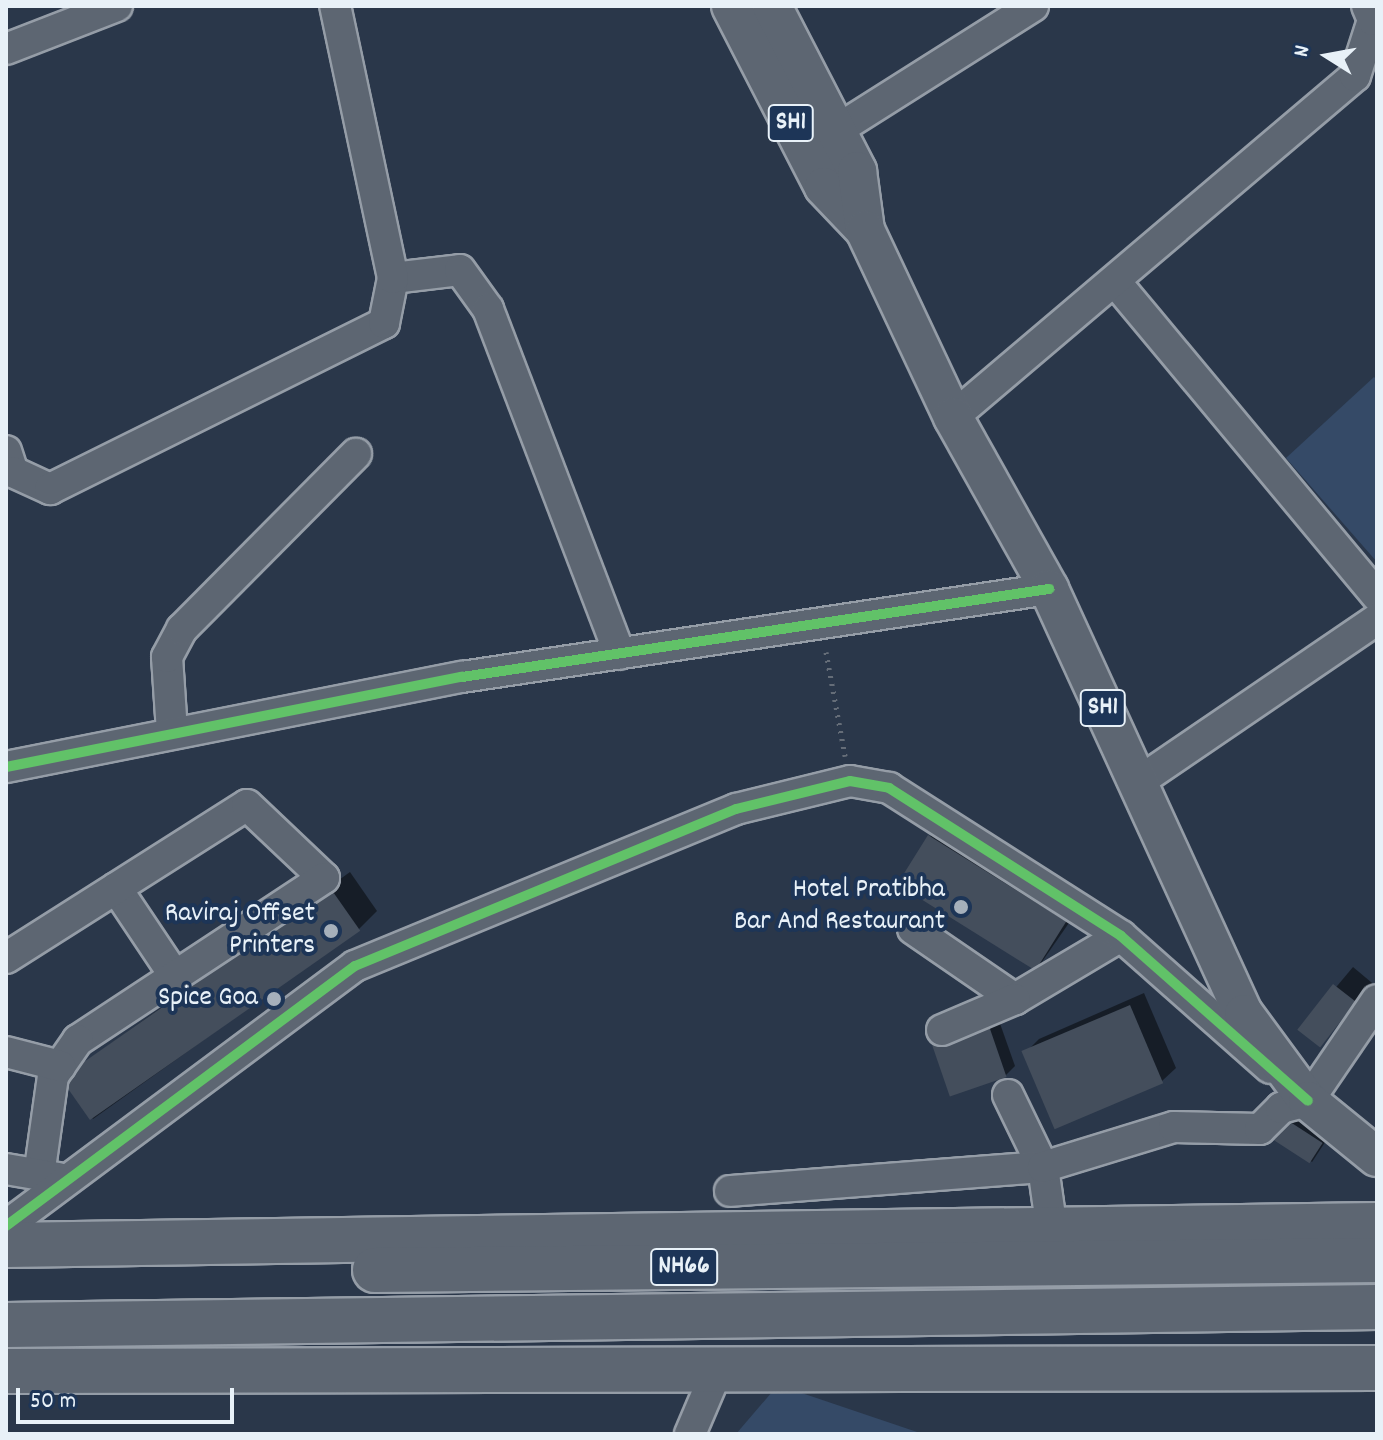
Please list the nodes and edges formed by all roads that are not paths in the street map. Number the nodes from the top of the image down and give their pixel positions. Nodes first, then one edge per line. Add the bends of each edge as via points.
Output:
1 (117, 6) edge
2 (335, 6) edge
3 (731, 6) edge
4 (772, 6) edge
5 (1033, 6) edge
6 (1367, 6) edge
7 (6, 49) edge
8 (837, 130) junction
9 (865, 230) junction
10 (393, 278) junction
11 (1118, 285) junction
12 (953, 417) junction
13 (6, 451) edge
14 (356, 454) dead end
15 (1049, 589) junction
16 (1377, 596) edge
17 (1377, 619) edge
18 (620, 654) junction
19 (172, 732) junction
20 (6, 767) edge
21 (1137, 783) junction
22 (116, 888) junction
23 (913, 929) dead end
24 (1121, 936) junction
25 (6, 958) edge
26 (175, 976) junction
27 (1015, 999) junction
28 (1377, 1000) edge
29 (942, 1030) dead end
30 (6, 1052) edge
31 (60, 1066) junction
32 (1008, 1095) dead end
33 (1308, 1101) junction
34 (1377, 1157) edge
35 (1043, 1167) junction
36 (6, 1169) edge
37 (54, 1177) junction
38 (730, 1191) dead end
39 (6, 1226) edge
40 (1052, 1230) junction
41 (6, 1245) edge
42 (1372, 1248) edge
43 (6, 1276) edge
44 (1367, 1307) edge
45 (6, 1325) edge
46 (1377, 1368) edge
47 (6, 1371) edge
48 (716, 1373) junction
49 (690, 1434) edge

1 - 7 street
2 - 10 street
3 - 9 main road, SH1 via 824,187
4 - 8 main road, SH1
5 - 8 street
6 - 11 street via 1373,20 1355,76
8 - 9 main road, SH1 via 857,171
9 - 12 main road, SH1
10 - 13 street via 384,323 50,489 13,472
10 - 18 street via 460,270 488,309
11 - 12 street
11 - 16 street
12 - 15 main road, SH1
14 - 19 street via 182,629 167,657
15 - 18 street
15 - 21 main road, SH1
17 - 21 street
18 - 19 street
19 - 20 street
21 - 33 main road, SH1 via 1244,1014
22 - 25 street
22 - 26 street
22 - 26 street via 247,805 324,878
23 - 27 street
24 - 27 street
24 - 33 street
24 - 37 street via 889,788 850,781 736,809 355,966
26 - 31 street via 78,1040
27 - 29 street
28 - 33 street
30 - 31 street
31 - 37 street
32 - 35 street
33 - 34 main road, SH1
33 - 35 street via 1281,1108 1260,1129 1174,1127
35 - 38 street
35 - 40 street
36 - 37 street
37 - 39 street
40 - 41 highway
40 - 42 highway
42 - 43 highway, NH66
44 - 45 highway, NH66
46 - 48 highway
47 - 48 highway
48 - 49 street

